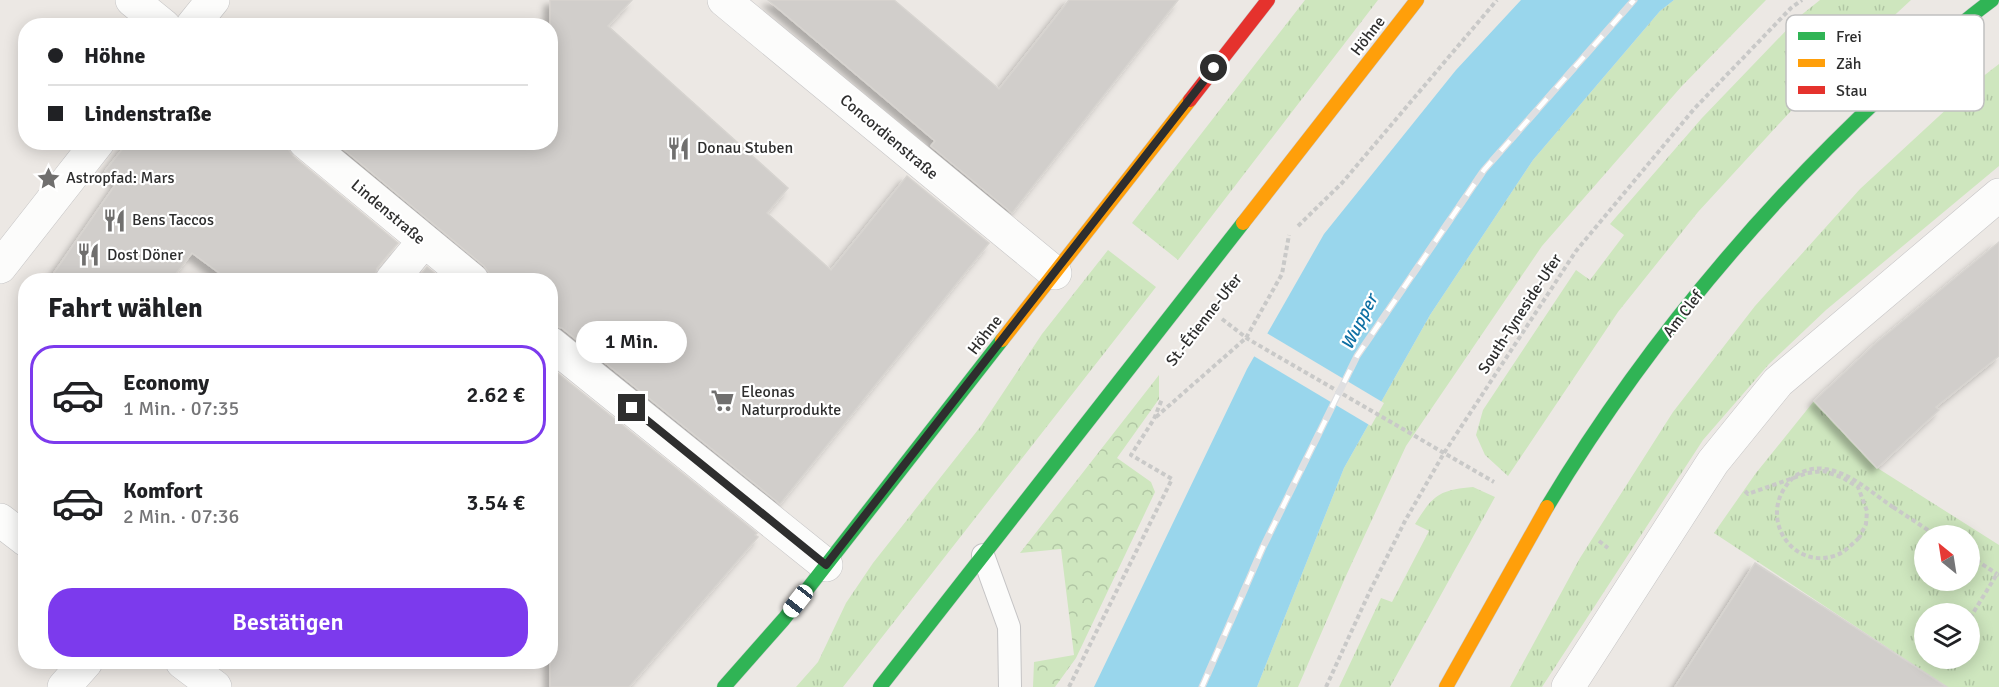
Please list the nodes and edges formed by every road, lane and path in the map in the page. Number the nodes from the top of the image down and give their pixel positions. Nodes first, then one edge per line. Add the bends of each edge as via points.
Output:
1 (132, 0) edge
2 (213, 0) edge
3 (724, 0) edge
4 (1268, 0) edge
5 (1417, 0) edge
6 (1497, 0) edge
7 (1802, 0) edge
8 (1992, 0) edge
9 (1972, 15) edge
10 (154, 18) edge
11 (198, 18) edge
12 (1865, 111) edge
13 (92, 150) edge
14 (314, 150) edge
15 (1999, 195) edge
16 (1297, 227) dead end
17 (423, 242) junction
18 (1282, 243) dead end
19 (0, 267) edge
20 (398, 273) edge
21 (463, 273) edge
22 (1054, 273) junction
23 (1219, 317) dead end
24 (1247, 338) junction
25 (558, 349) edge
26 (1162, 398) dead end
27 (1154, 419) junction
28 (1444, 453) junction
29 (1494, 482) dead end
30 (0, 520) edge
31 (1920, 525) edge
32 (18, 534) edge
33 (1859, 538) dead end
34 (982, 555) junction
35 (1980, 563) edge
36 (826, 565) junction
37 (1998, 575) edge
38 (1980, 603) edge
39 (80, 669) edge
40 (191, 669) edge
41 (64, 687) edge
42 (215, 687) edge
43 (724, 687) edge
44 (880, 687) edge
45 (1010, 687) edge
46 (1069, 687) edge
47 (1326, 687) edge
48 (1446, 687) edge
49 (1568, 687) edge

1 - 10 street
2 - 11 street
3 - 22 street, Concordienstraße
4 - 22 main road, Höhne
5 - 34 main road, Höhne
6 - 16 path via 1342,183
7 - 28 path, South-Tyneside-Ufer via 1694,109 1576,251
8 - 9 main road, Am Clef
12 - 48 main road, Am Clef via 1763,215 1671,327 1594,434 1546,510
13 - 19 street
14 - 17 street, Lindenstraße
15 - 49 street via 1778,382 1713,462
17 - 20 street
17 - 21 street, Lindenstraße
18 - 24 path via 1290,234 1282,274
22 - 36 main road, Höhne
23 - 24 path
24 - 27 path
24 - 28 path
25 - 36 street via 632,408 662,446
26 - 27 path
27 - 46 path via 1131,455 1172,479
28 - 29 path
28 - 47 path, South-Tyneside-Ufer via 1405,521
30 - 32 street
31 - 33 path, bridge via 1844,475 1824,469 1807,470 1784,487 1777,502 1776,518 1782,535 1794,548 1822,558 1837,555
34 - 44 main road, Höhne
34 - 45 lane via 1009,627
35 - 37 path
36 - 43 main road, Höhne via 784,620
37 - 38 path
39 - 41 street
40 - 42 street

